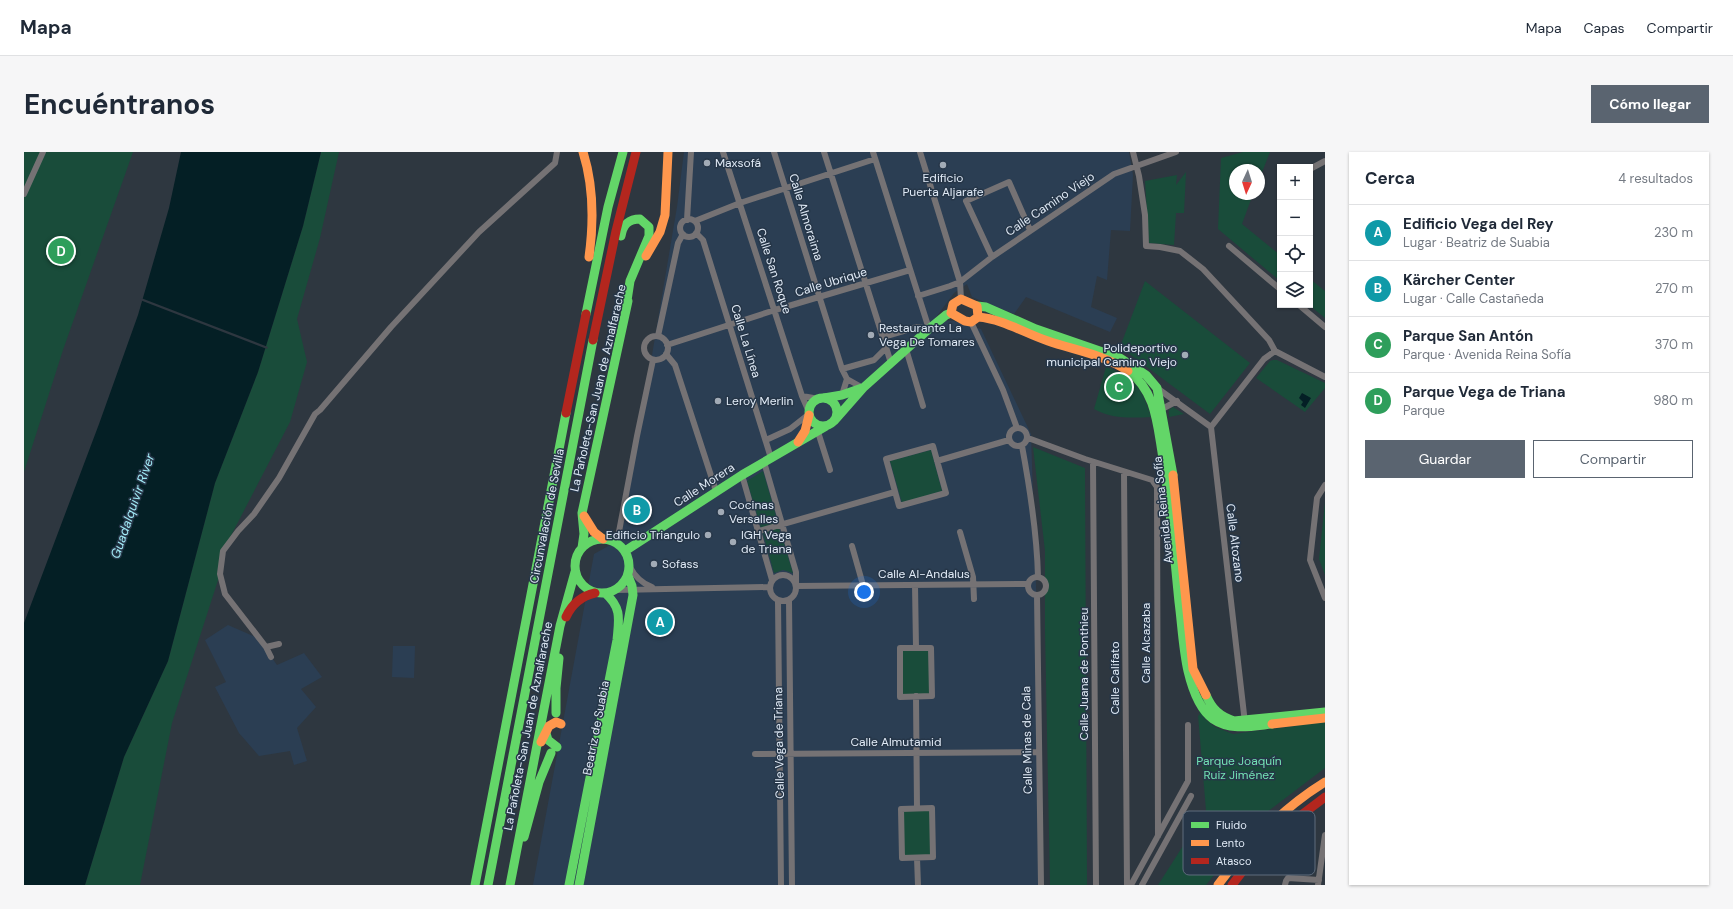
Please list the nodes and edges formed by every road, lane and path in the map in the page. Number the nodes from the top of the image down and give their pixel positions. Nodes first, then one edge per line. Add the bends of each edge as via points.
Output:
1 (43, 152) edge
2 (557, 152) edge
3 (583, 152) edge
4 (623, 152) edge
5 (636, 152) edge
6 (663, 152) edge
7 (668, 152) edge
8 (691, 152) edge
9 (723, 152) edge
10 (774, 152) edge
11 (824, 152) edge
12 (873, 152) edge
13 (920, 152) edge
14 (1133, 152) edge
15 (1176, 152) edge
16 (875, 159) junction
17 (1325, 161) edge
18 (1135, 166) junction
19 (1313, 167) edge
20 (831, 174) junction
21 (786, 188) junction
22 (24, 194) edge
23 (740, 203) junction
24 (687, 220) junction
25 (695, 221) junction
26 (1030, 230) junction
27 (696, 233) junction
28 (683, 234) junction
29 (1229, 246) dead end
30 (651, 247) junction
31 (992, 257) junction
32 (910, 270) junction
33 (960, 282) junction
34 (866, 283) junction
35 (1277, 286) edge
36 (918, 296) junction
37 (820, 297) junction
38 (961, 299) junction
39 (977, 306) junction
40 (626, 307) junction
41 (1303, 308) edge
42 (775, 310) junction
43 (951, 313) junction
44 (599, 316) junction
45 (974, 319) junction
46 (730, 325) junction
47 (583, 327) junction
48 (1325, 327) edge
49 (928, 329) junction
50 (658, 336) junction
51 (883, 337) junction
52 (667, 345) junction
53 (886, 348) junction
54 (906, 349) junction
55 (1275, 351) junction
56 (666, 354) junction
57 (653, 360) junction
58 (891, 363) junction
59 (842, 369) junction
60 (1325, 377) edge
61 (847, 379) junction
62 (1143, 383) junction
63 (863, 388) junction
64 (1157, 388) junction
65 (802, 396) junction
66 (842, 396) junction
67 (820, 399) junction
68 (1177, 401) junction
69 (924, 406) dead end
70 (1158, 411) junction
71 (809, 414) junction
72 (830, 424) junction
73 (1211, 427) junction
74 (1017, 428) junction
75 (818, 432) junction
76 (1028, 438) junction
77 (766, 440) junction
78 (1009, 440) junction
79 (798, 442) junction
80 (1022, 446) junction
81 (768, 460) junction
82 (937, 461) junction
83 (1093, 462) junction
84 (830, 470) dead end
85 (1124, 472) junction
86 (742, 475) junction
87 (1325, 485) edge
88 (716, 491) junction
89 (895, 492) junction
90 (582, 513) junction
91 (781, 525) junction
92 (759, 531) junction
93 (960, 532) dead end
94 (607, 540) junction
95 (852, 546) dead end
96 (582, 548) junction
97 (625, 551) junction
98 (575, 572) junction
99 (629, 572) junction
100 (1038, 576) junction
101 (772, 580) junction
102 (974, 584) junction
103 (1028, 584) junction
104 (796, 585) junction
105 (863, 585) junction
106 (915, 585) junction
107 (656, 588) junction
108 (769, 588) junction
109 (616, 590) junction
110 (633, 590) junction
111 (595, 593) junction
112 (605, 594) junction
113 (1037, 595) junction
114 (1325, 598) edge
115 (974, 599) dead end
116 (789, 600) junction
117 (778, 601) junction
118 (560, 640) junction
119 (279, 644) dead end
120 (266, 647) junction
121 (916, 648) junction
122 (271, 657) dead end
123 (546, 696) junction
124 (916, 696) junction
125 (556, 712) dead end
126 (1325, 712) edge
127 (1325, 718) edge
128 (1245, 723) junction
129 (561, 724) dead end
130 (1188, 724) dead end
131 (545, 732) junction
132 (1038, 752) junction
133 (916, 753) junction
134 (755, 754) dead end
135 (780, 754) junction
136 (790, 754) junction
137 (1325, 782) edge
138 (528, 787) junction
139 (1191, 796) dead end
140 (1325, 797) edge
141 (917, 808) junction
142 (1284, 811) edge
143 (1306, 811) edge
144 (1325, 835) edge
145 (1158, 836) junction
146 (918, 858) junction
147 (515, 869) junction
148 (1225, 875) edge
149 (1240, 875) edge
150 (1318, 883) edge
151 (475, 885) edge
152 (488, 885) edge
153 (511, 885) edge
154 (569, 885) edge
155 (579, 885) edge
156 (781, 885) edge
157 (792, 885) edge
158 (918, 885) edge
159 (1041, 885) edge
160 (1096, 885) edge
161 (1127, 885) edge
162 (1131, 885) edge
163 (1142, 885) edge
164 (1218, 885) edge
165 (1232, 885) edge
166 (1285, 885) edge

1 - 22 street
2 - 120 street via 555,163 479,232 315,414 279,478 254,514 223,551 220,574 225,594
3 - 47 main road via 591,185 593,217 591,251 581,304
4 - 47 main road, Circunvalación de Sevilla via 606,213
5 - 44 main road, Circunvalación de Sevilla via 616,231
6 - 30 main road, La Pañoleta-San Juan de Aznalfarache via 659,213
7 - 30 main road, La Pañoleta-San Juan de Aznalfarache via 666,208 657,237
8 - 24 street
9 - 23 street, Calle San Roque
10 - 21 street, Calle Almoraima
11 - 20 street
12 - 16 street
13 - 33 street
14 - 18 street
15 - 18 street, Calle Camino Viejo
16 - 20 street
16 - 32 street
17 - 19 street
18 - 26 street, Calle Camino Viejo via 1114,174
18 - 55 street via 1145,215 1146,246 1180,251 1203,269 1269,340
20 - 21 street
20 - 34 street
21 - 23 street
21 - 37 street, Calle Almoraima
23 - 25 street
23 - 42 street, Calle San Roque
24 - 25 street
24 - 28 street via 680,226
25 - 27 street via 698,227
26 - 31 street, Calle Camino Viejo
26 - 31 street via 1009,182 966,200
27 - 28 street via 691,236
27 - 46 street, Calle La Línea via 703,240
28 - 50 street via 678,243
29 - 35 street
30 - 40 main road, La Pañoleta-San Juan de Aznalfarache via 636,277
31 - 33 street, Calle Camino Viejo
32 - 34 street, Calle Ubrique
32 - 36 street
33 - 36 street, Calle Camino Viejo
33 - 38 street
34 - 37 street, Calle Ubrique
34 - 51 street
36 - 49 street
37 - 42 street, Calle Ubrique
37 - 59 street, Calle Almoraima
38 - 39 main road
38 - 43 main road via 954,301
39 - 45 main road
39 - 64 main road via 986,307 1036,329 1120,358 1146,375
40 - 44 main road via 628,282 648,236 649,227 640,219 630,220 624,226 611,285
40 - 90 main road, La Pañoleta-San Juan de Aznalfarache
41 - 48 street
42 - 46 street, Calle Ubrique
42 - 65 street, Calle San Roque
43 - 45 main road via 965,321
43 - 49 main road, Calle Morera
44 - 152 main road, Circunvalación de Sevilla
45 - 62 main road, Avenida Reina Sofía via 987,317 1036,337 1117,364
45 - 74 street
46 - 52 street, Calle Ubrique
46 - 77 street, Calle La Línea
47 - 151 main road, Circunvalación de Sevilla
49 - 51 street via 917,327
49 - 54 main road, Calle Morera
50 - 52 street via 664,339
50 - 57 street via 647,339 643,346 646,356
51 - 53 street
52 - 56 street
53 - 58 street
53 - 59 street via 874,360
54 - 58 main road, Calle Morera
54 - 69 street
55 - 60 street
55 - 73 street via 1264,359
56 - 57 street via 661,359
56 - 88 street via 675,365
57 - 94 street via 618,537
58 - 63 main road, Calle Morera
59 - 61 street, Calle Almoraima
61 - 63 street
61 - 66 street
62 - 64 main road via 1151,388
62 - 70 main road, Avenida Reina Sofía
63 - 66 main road, Calle Morera
63 - 72 main road, Calle Morera
64 - 68 street
64 - 70 main road via 1154,393
65 - 67 street
65 - 71 street, Calle San Roque
66 - 67 main road, Calle Morera
67 - 71 main road via 813,402
67 - 72 main road via 831,401 836,407 837,414
68 - 70 street
68 - 73 street
70 - 128 main road, Avenida Reina Sofía via 1187,671 1205,711 1220,724 1233,727
71 - 72 main road via 816,424
71 - 77 street via 790,429
71 - 79 main road via 805,431
72 - 75 main road, Calle Morera
73 - 128 street, Calle Altozano
74 - 76 street via 1026,432
74 - 78 street via 1010,432
75 - 79 main road, Calle Morera
75 - 84 street
76 - 80 street
76 - 83 street, Calle Alcazaba
77 - 81 street, Calle La Línea
78 - 80 street via 1013,445
78 - 82 street
79 - 81 main road, Calle Morera
80 - 100 street via 1036,530
81 - 86 main road, Calle Morera
81 - 91 street, Calle La Línea
82 - 89 street via 946,493 899,506
82 - 89 street via 933,446 886,459
83 - 85 street, Calle Alcazaba
83 - 160 street, Calle Juana de Ponthieu
85 - 145 street, Calle Alcazaba via 1152,480 1157,487
85 - 161 street, Calle Califato
86 - 88 main road, Calle Morera
86 - 92 street
87 - 114 street via 1317,498 1310,560
88 - 97 main road, Calle Morera
89 - 91 street
90 - 94 main road via 598,536
90 - 96 main road, La Pañoleta-San Juan de Aznalfarache
91 - 92 street
91 - 104 street, Calle La Línea via 796,572
92 - 101 street
93 - 102 street
94 - 96 main road via 594,540
94 - 97 main road
95 - 105 street
96 - 98 main road via 575,562
97 - 99 main road via 629,559
98 - 111 main road via 582,585
98 - 123 main road, La Pañoleta-San Juan de Aznalfarache via 560,626
99 - 107 street via 645,585
99 - 109 main road via 623,584
99 - 110 main road, Beatriz de Suabia
100 - 103 street via 1031,579
100 - 113 street via 1047,586 1044,592
101 - 104 street via 779,575 786,575
101 - 108 street
102 - 103 street, Calle Al-Andalus
102 - 106 street, Calle Al-Andalus
102 - 115 street
103 - 113 street via 1030,591
104 - 105 street, Calle Al-Andalus
104 - 116 street via 795,594
105 - 106 street, Calle Al-Andalus
106 - 121 street
107 - 108 street
107 - 110 street
108 - 117 street via 772,596
109 - 110 street
109 - 112 main road
110 - 155 main road, Beatriz de Suabia
111 - 112 main road
111 - 118 main road, La Pañoleta-San Juan de Aznalfarache via 586,594 573,604 563,624
112 - 154 main road, Beatriz de Suabia via 615,601 619,615 617,640
113 - 132 street, Calle Minas de Cala
116 - 117 street
116 - 136 street, Calle Vega de Triana
117 - 135 street, Calle Vega de Triana
118 - 125 main road
118 - 131 main road, La Pañoleta-San Juan de Aznalfarache
119 - 120 street
120 - 122 street
121 - 124 street via 931,648 932,696
121 - 124 street via 900,648 900,697
123 - 131 main road
123 - 138 main road, La Pañoleta-San Juan de Aznalfarache
124 - 133 street
126 - 128 main road, Avenida Reina Sofía
127 - 128 main road, Avenida Reina Sofía
129 - 131 main road via 556,722
130 - 145 street via 1188,781
131 - 138 main road via 541,738 533,776
131 - 147 main road, La Pañoleta-San Juan de Aznalfarache
131 - 147 main road via 546,740 554,750 539,782
132 - 133 street, Calle Almutamid
132 - 159 street, Calle Minas de Cala
133 - 136 street, Calle Almutamid
133 - 141 street
134 - 135 street, Calle Almutamid
135 - 136 street, Calle Almutamid
135 - 156 street, Calle Vega de Triana
136 - 157 street, Calle Vega de Triana
137 - 142 main road
138 - 153 main road, La Pañoleta-San Juan de Aznalfarache
139 - 163 street
140 - 143 main road
141 - 146 street via 932,808 933,857
141 - 146 street via 901,809 902,858
144 - 150 street
145 - 162 street
146 - 158 street
147 - 153 main road, La Pañoleta-San Juan de Aznalfarache
148 - 164 main road
149 - 165 main road
150 - 166 street via 1288,878

